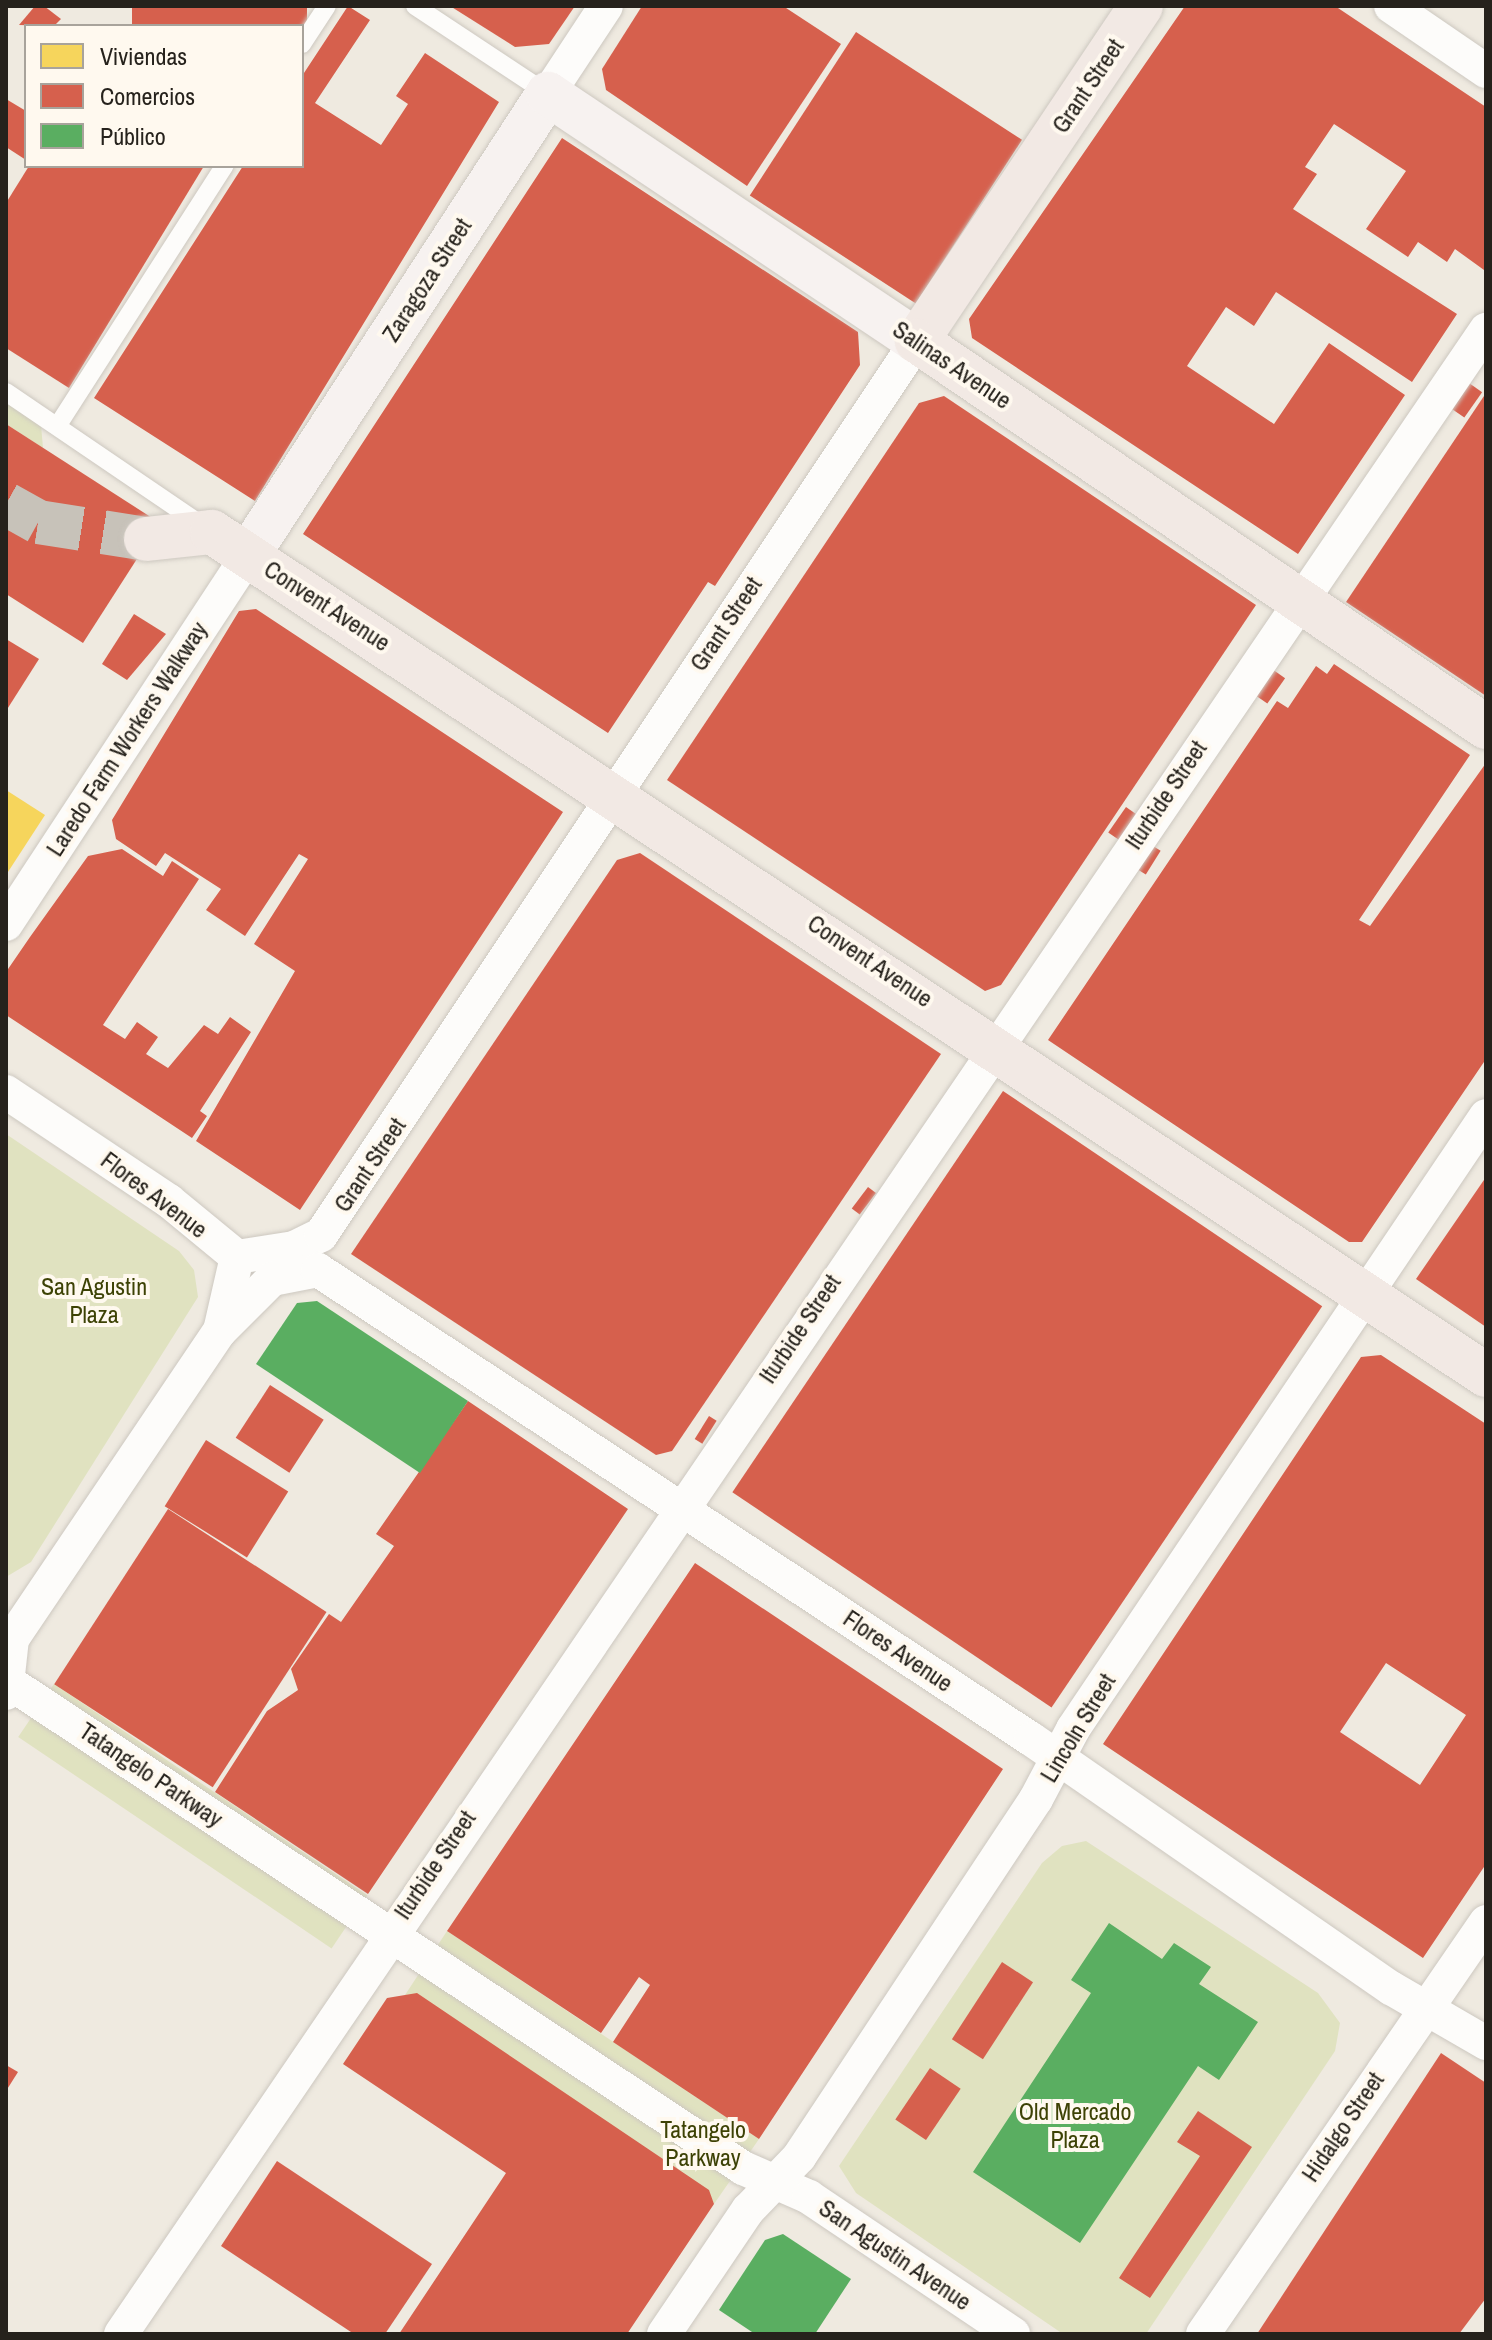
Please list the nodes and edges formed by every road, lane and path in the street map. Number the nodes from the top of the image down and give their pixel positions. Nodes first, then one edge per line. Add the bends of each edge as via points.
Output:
1 (327, 6) edge
2 (415, 6) edge
3 (606, 6) edge
4 (1141, 6) edge
5 (1391, 6) edge
6 (304, 41) edge
7 (1486, 71) edge
8 (548, 94) junction
9 (223, 168) edge
10 (1486, 330) edge
11 (917, 341) junction
12 (6, 392) edge
13 (58, 425) junction
14 (146, 539) tunnel mouth
15 (230, 544) junction
16 (1300, 600) junction
17 (1486, 727) edge
18 (618, 794) junction
19 (6, 924) edge
20 (994, 1044) junction
21 (6, 1092) edge
22 (1486, 1116) edge
23 (309, 1256) junction
24 (237, 1257) junction
25 (1366, 1294) junction
26 (220, 1331) junction
27 (1486, 1375) edge
28 (679, 1506) junction
29 (9, 1637) edge
30 (8, 1688) edge
31 (1055, 1758) junction
32 (1486, 1922) edge
33 (389, 1934) junction
34 (1426, 2008) junction
35 (1486, 2043) edge
36 (773, 2181) junction
37 (121, 2334) edge
38 (664, 2334) edge
39 (1013, 2334) edge
40 (1203, 2334) edge

1 - 6 lane
2 - 8 lane, Salinas Avenue
3 - 8 street, Zaragoza Street
4 - 11 main road, Grant Street
5 - 7 street
8 - 11 street, Salinas Avenue
8 - 15 street, Zaragoza Street
9 - 13 lane
10 - 16 street, Iturbide Street
11 - 16 main road, Salinas Avenue
11 - 18 street, Grant Street
12 - 13 lane, Convent Avenue
13 - 15 lane, Convent Avenue
14 - 15 main road
15 - 18 main road, Convent Avenue
15 - 19 street, Laredo Farm Workers Walkway
16 - 17 main road, Salinas Avenue
16 - 20 street, Iturbide Street
18 - 20 main road, Convent Avenue
18 - 23 street, Grant Street
20 - 25 main road, Convent Avenue
20 - 28 street, Iturbide Street
21 - 24 street, Flores Avenue via 169,1201
22 - 25 street, Lincoln Street
23 - 24 street, Flores Avenue
23 - 26 street via 272,1279
23 - 28 street, Flores Avenue
24 - 26 street
25 - 27 main road, Convent Avenue
25 - 31 street, Lincoln Street
26 - 29 street
28 - 31 street, Flores Avenue
28 - 33 street, Iturbide Street
29 - 30 street
30 - 33 street, Tatangelo Parkway
31 - 34 street, Flores Avenue
31 - 36 street, Lincoln Street via 1036,1799 799,2157
32 - 34 street, Hidalgo Street
33 - 36 street, Tatangelo Parkway
33 - 37 street, Iturbide Street
34 - 35 street, Flores Avenue
34 - 40 street, Hidalgo Street
36 - 38 street, Lincoln Street
36 - 39 street, San Agustin Avenue via 809,2197

